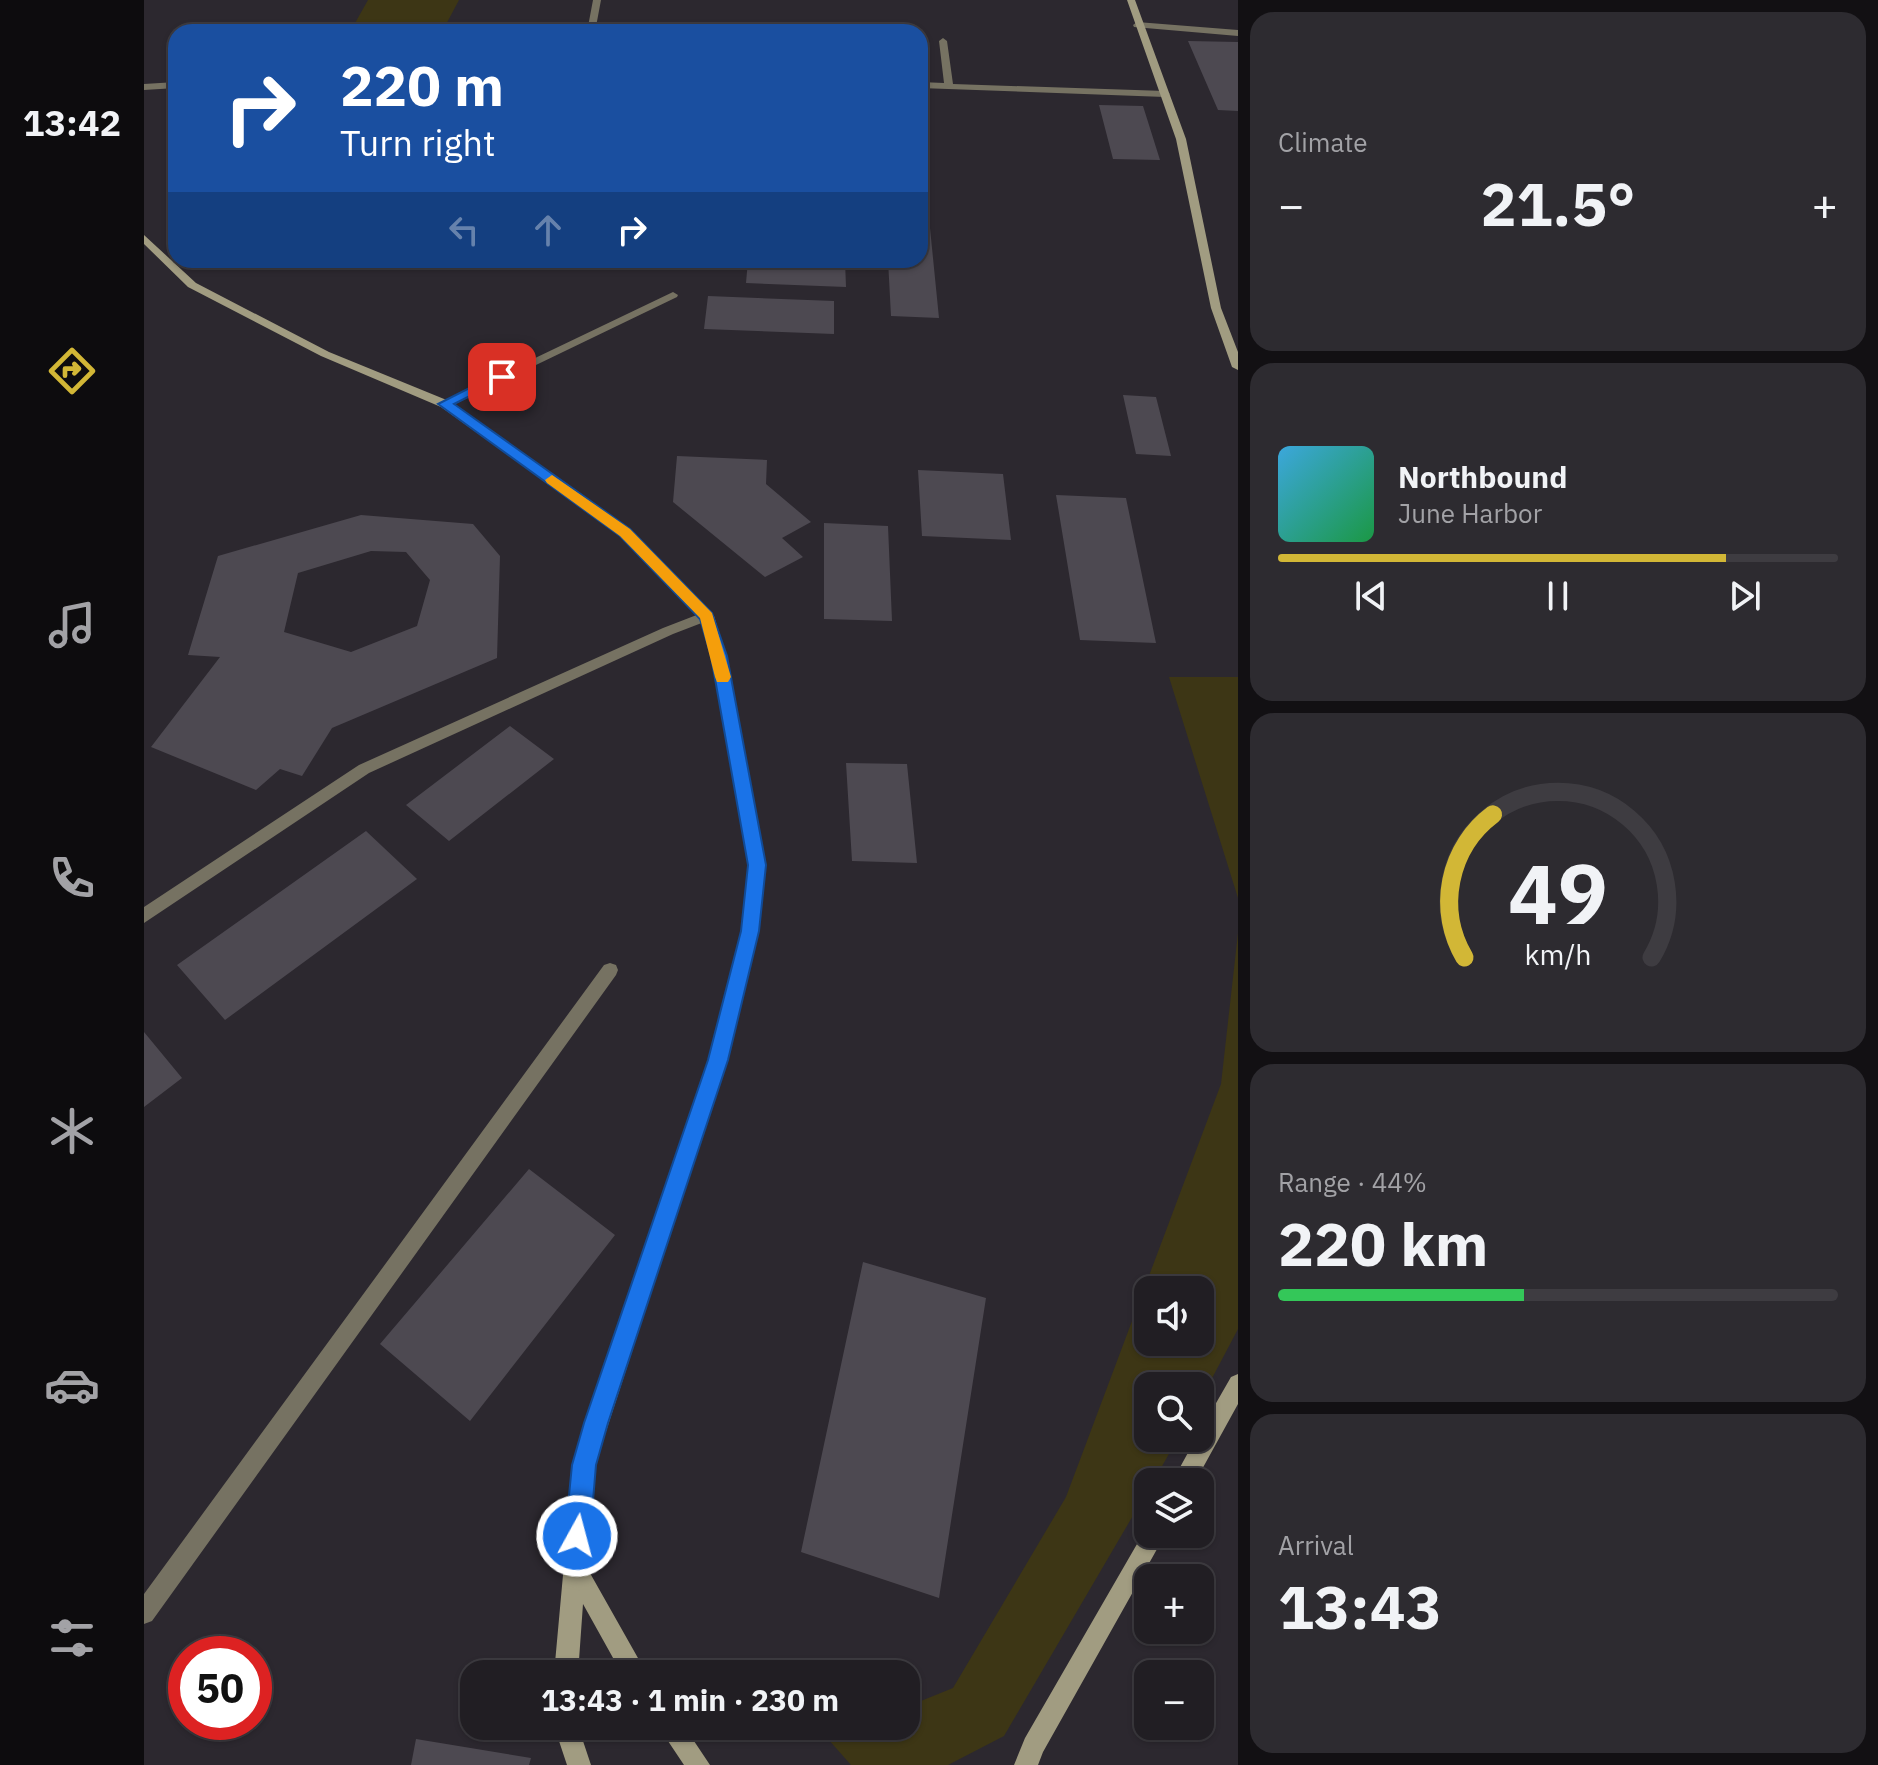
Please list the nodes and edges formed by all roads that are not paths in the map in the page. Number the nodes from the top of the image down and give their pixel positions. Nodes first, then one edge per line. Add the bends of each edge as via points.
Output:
1 (597, 0) edge
2 (1131, 0) edge
3 (592, 24) edge
4 (1137, 25) junction
5 (1238, 33) edge
6 (943, 41) dead end
7 (928, 85) edge
8 (168, 86) edge
9 (949, 86) junction
10 (144, 87) edge
11 (1165, 94) junction
12 (144, 238) edge
13 (168, 262) edge
14 (175, 268) edge
15 (673, 295) dead end
16 (1238, 367) edge
17 (445, 404) junction
18 (707, 616) junction
19 (144, 916) edge
20 (610, 970) dead end
21 (1238, 1384) edge
22 (1191, 1468) edge
23 (1145, 1548) edge
24 (573, 1565) junction
25 (144, 1613) edge
26 (567, 1660) edge
27 (627, 1660) edge
28 (571, 1740) edge
29 (680, 1740) edge
30 (1030, 1756) edge
31 (579, 1765) edge
32 (698, 1765) edge
33 (1016, 1765) edge

1 - 3 street
2 - 4 main road
4 - 5 street
4 - 11 main road
6 - 9 street
7 - 9 street
8 - 10 street
9 - 11 street
11 - 16 main road via 1181,139 1216,308
12 - 13 main road
14 - 17 main road via 192,285 325,354
15 - 17 street
17 - 18 main road via 625,532
18 - 19 street via 364,769
18 - 24 main road via 757,865 750,931 718,1060 584,1465
20 - 25 street
21 - 22 main road
23 - 30 main road
24 - 26 main road
24 - 27 main road
28 - 31 main road
29 - 32 main road
30 - 33 main road

